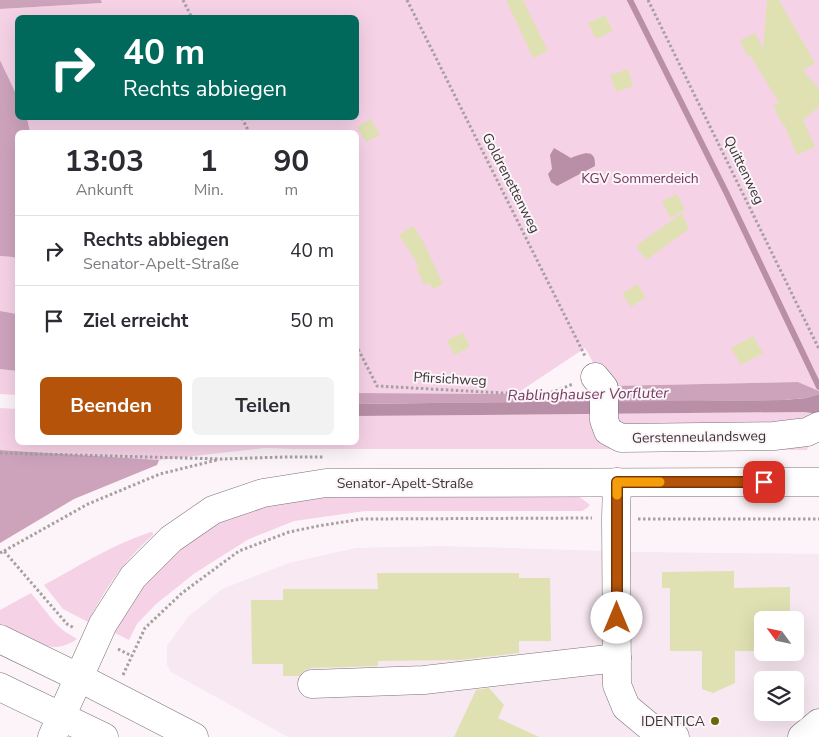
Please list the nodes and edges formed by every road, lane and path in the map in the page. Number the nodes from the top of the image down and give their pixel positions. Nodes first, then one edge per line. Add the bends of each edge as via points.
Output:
1 (183, 0) edge
2 (407, 0) edge
3 (648, 0) edge
4 (190, 15) edge
5 (819, 349) edge
6 (359, 351) edge
7 (601, 398) junction
8 (819, 426) edge
9 (0, 453) edge
10 (617, 482) junction
11 (819, 482) edge
12 (616, 518) junction
13 (819, 519) edge
14 (4, 551) junction
15 (0, 553) edge
16 (0, 639) edge
17 (97, 639) junction
18 (132, 656) junction
19 (617, 658) junction
20 (78, 678) junction
21 (312, 684) dead end
22 (0, 687) edge
23 (114, 695) junction
24 (819, 723) edge
25 (56, 727) edge
26 (104, 737) edge
27 (194, 737) edge
28 (676, 737) edge
29 (802, 737) edge

1 - 4 path
2 - 7 path, Goldrenettenweg
3 - 5 path, Quittenweg
6 - 7 path, Pfirsichweg via 377,386 503,393 553,392
7 - 8 street, Gerstenneulandsweg via 608,431 621,438 774,436 807,432
9 - 14 path via 222,459 160,474 106,496
10 - 11 street, Senator-Apelt-Straße
10 - 12 street
10 - 17 street, Senator-Apelt-Straße via 326,483 263,493 213,510 171,539 133,578
12 - 13 path
12 - 18 path via 362,519 289,532 239,551 182,593 145,628
12 - 19 street
14 - 15 path
14 - 17 path via 67,624
16 - 20 street
17 - 18 path
17 - 20 street, Senator-Apelt-Straße
18 - 23 path
19 - 21 street via 424,680
19 - 28 street via 617,685 626,707 650,727
20 - 23 street
20 - 25 street, Senator-Apelt-Straße
22 - 25 street
23 - 27 street
24 - 29 street
25 - 26 street

